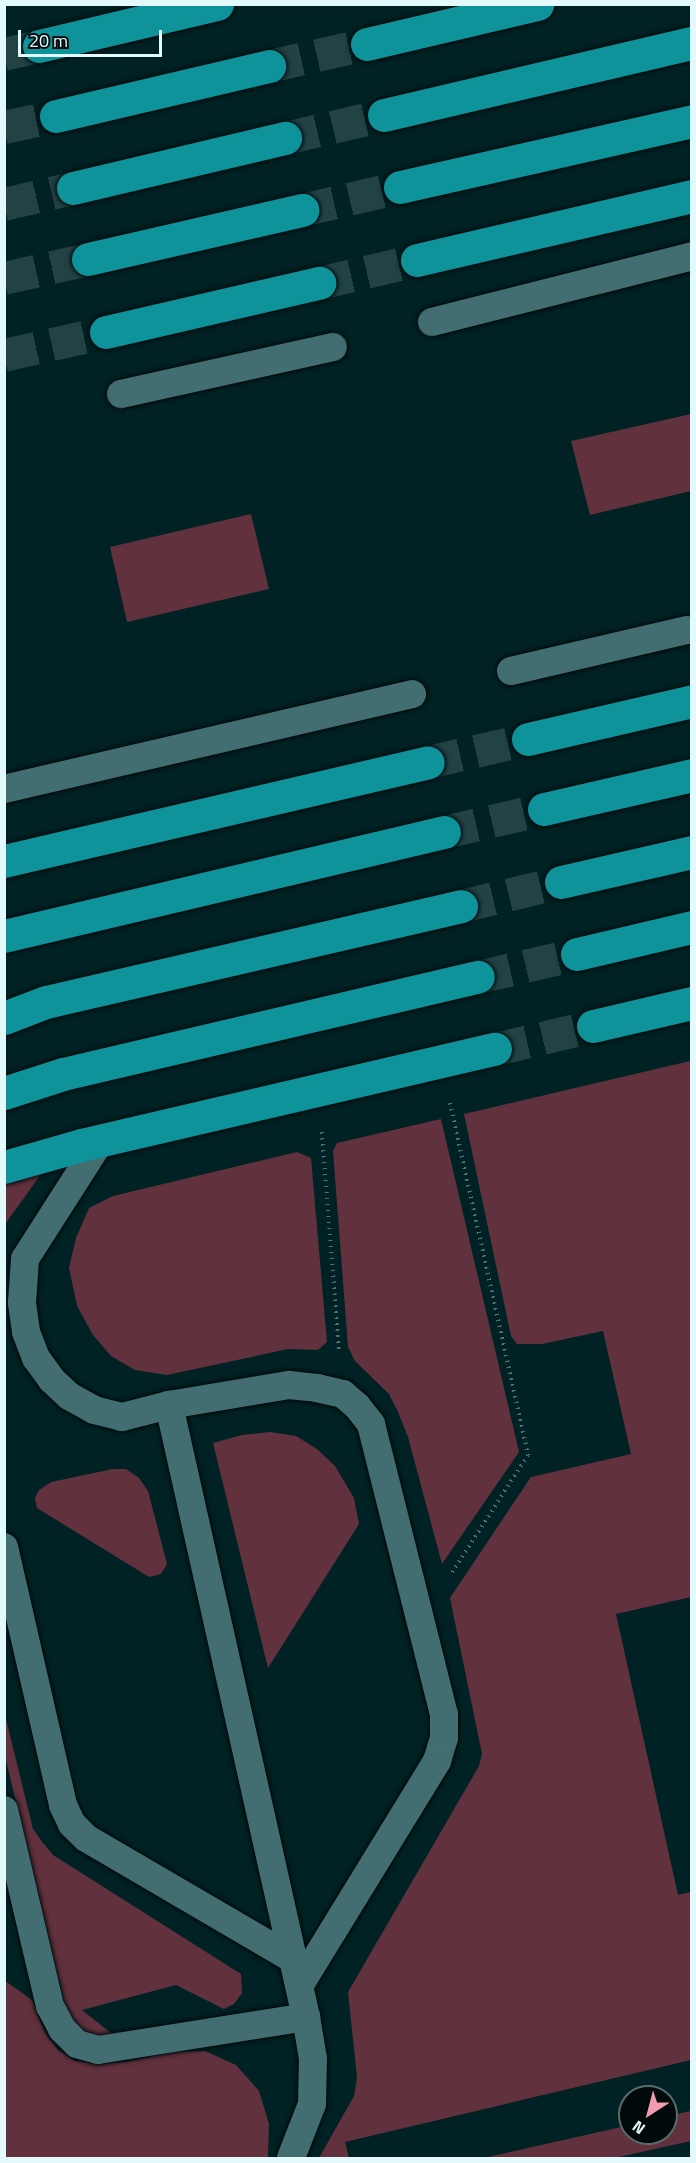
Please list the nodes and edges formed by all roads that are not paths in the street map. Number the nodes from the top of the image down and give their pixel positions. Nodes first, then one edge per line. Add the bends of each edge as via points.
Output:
1 (218, 4) edge
2 (537, 4) edge
3 (692, 43) edge
4 (367, 44) tunnel mouth
5 (39, 46) tunnel mouth
6 (269, 66) tunnel mouth
7 (384, 115) tunnel mouth
8 (56, 116) tunnel mouth
9 (692, 121) edge
10 (285, 138) tunnel mouth
11 (400, 187) tunnel mouth
12 (73, 188) tunnel mouth
13 (692, 196) edge
14 (302, 210) tunnel mouth
15 (692, 256) edge
16 (88, 259) tunnel mouth
17 (417, 260) tunnel mouth
18 (319, 283) tunnel mouth
19 (432, 322) dead end
20 (106, 332) tunnel mouth
21 (333, 347) dead end
22 (121, 394) dead end
23 (687, 630) dead end
24 (511, 671) dead end
25 (412, 694) dead end
26 (692, 701) edge
27 (528, 739) tunnel mouth
28 (428, 762) tunnel mouth
29 (692, 775) edge
30 (4, 789) edge
31 (544, 809) tunnel mouth
32 (444, 832) tunnel mouth
33 (692, 852) edge
34 (4, 861) edge
35 (561, 882) tunnel mouth
36 (461, 906) tunnel mouth
37 (692, 927) edge
38 (4, 936) edge
39 (577, 954) tunnel mouth
40 (478, 977) tunnel mouth
41 (692, 1003) edge
42 (4, 1018) edge
43 (594, 1026) tunnel mouth
44 (495, 1049) tunnel mouth
45 (4, 1093) edge
46 (101, 1140) junction
47 (4, 1167) edge
48 (25, 1258) junction
49 (4, 1291) edge
50 (169, 1406) junction
51 (4, 1547) edge
52 (4, 1810) edge
53 (296, 1972) junction
54 (306, 2018) junction
55 (291, 2158) edge

1 - 5 highway
2 - 4 highway
3 - 7 highway
6 - 8 highway
9 - 11 highway
10 - 12 highway
13 - 17 highway
14 - 16 highway
15 - 19 lane
18 - 20 highway
21 - 22 lane
23 - 24 lane
25 - 30 lane
26 - 27 highway
28 - 34 highway
29 - 31 highway
32 - 38 highway
33 - 35 highway
36 - 42 highway via 46,1002
37 - 39 highway
40 - 45 highway via 63,1074
41 - 43 highway
44 - 46 highway
46 - 47 highway
46 - 48 lane
48 - 49 lane
48 - 50 lane via 22,1304 26,1332 36,1358 52,1380 69,1396 94,1410 122,1417
50 - 53 lane
50 - 53 lane via 290,1385 343,1394 357,1406 371,1424 444,1715 444,1738 437,1761
51 - 53 lane via 63,1806 72,1824 86,1838
52 - 54 lane via 50,2006 62,2029 77,2044 98,2050
53 - 54 lane
54 - 55 lane via 313,2059 312,2104

